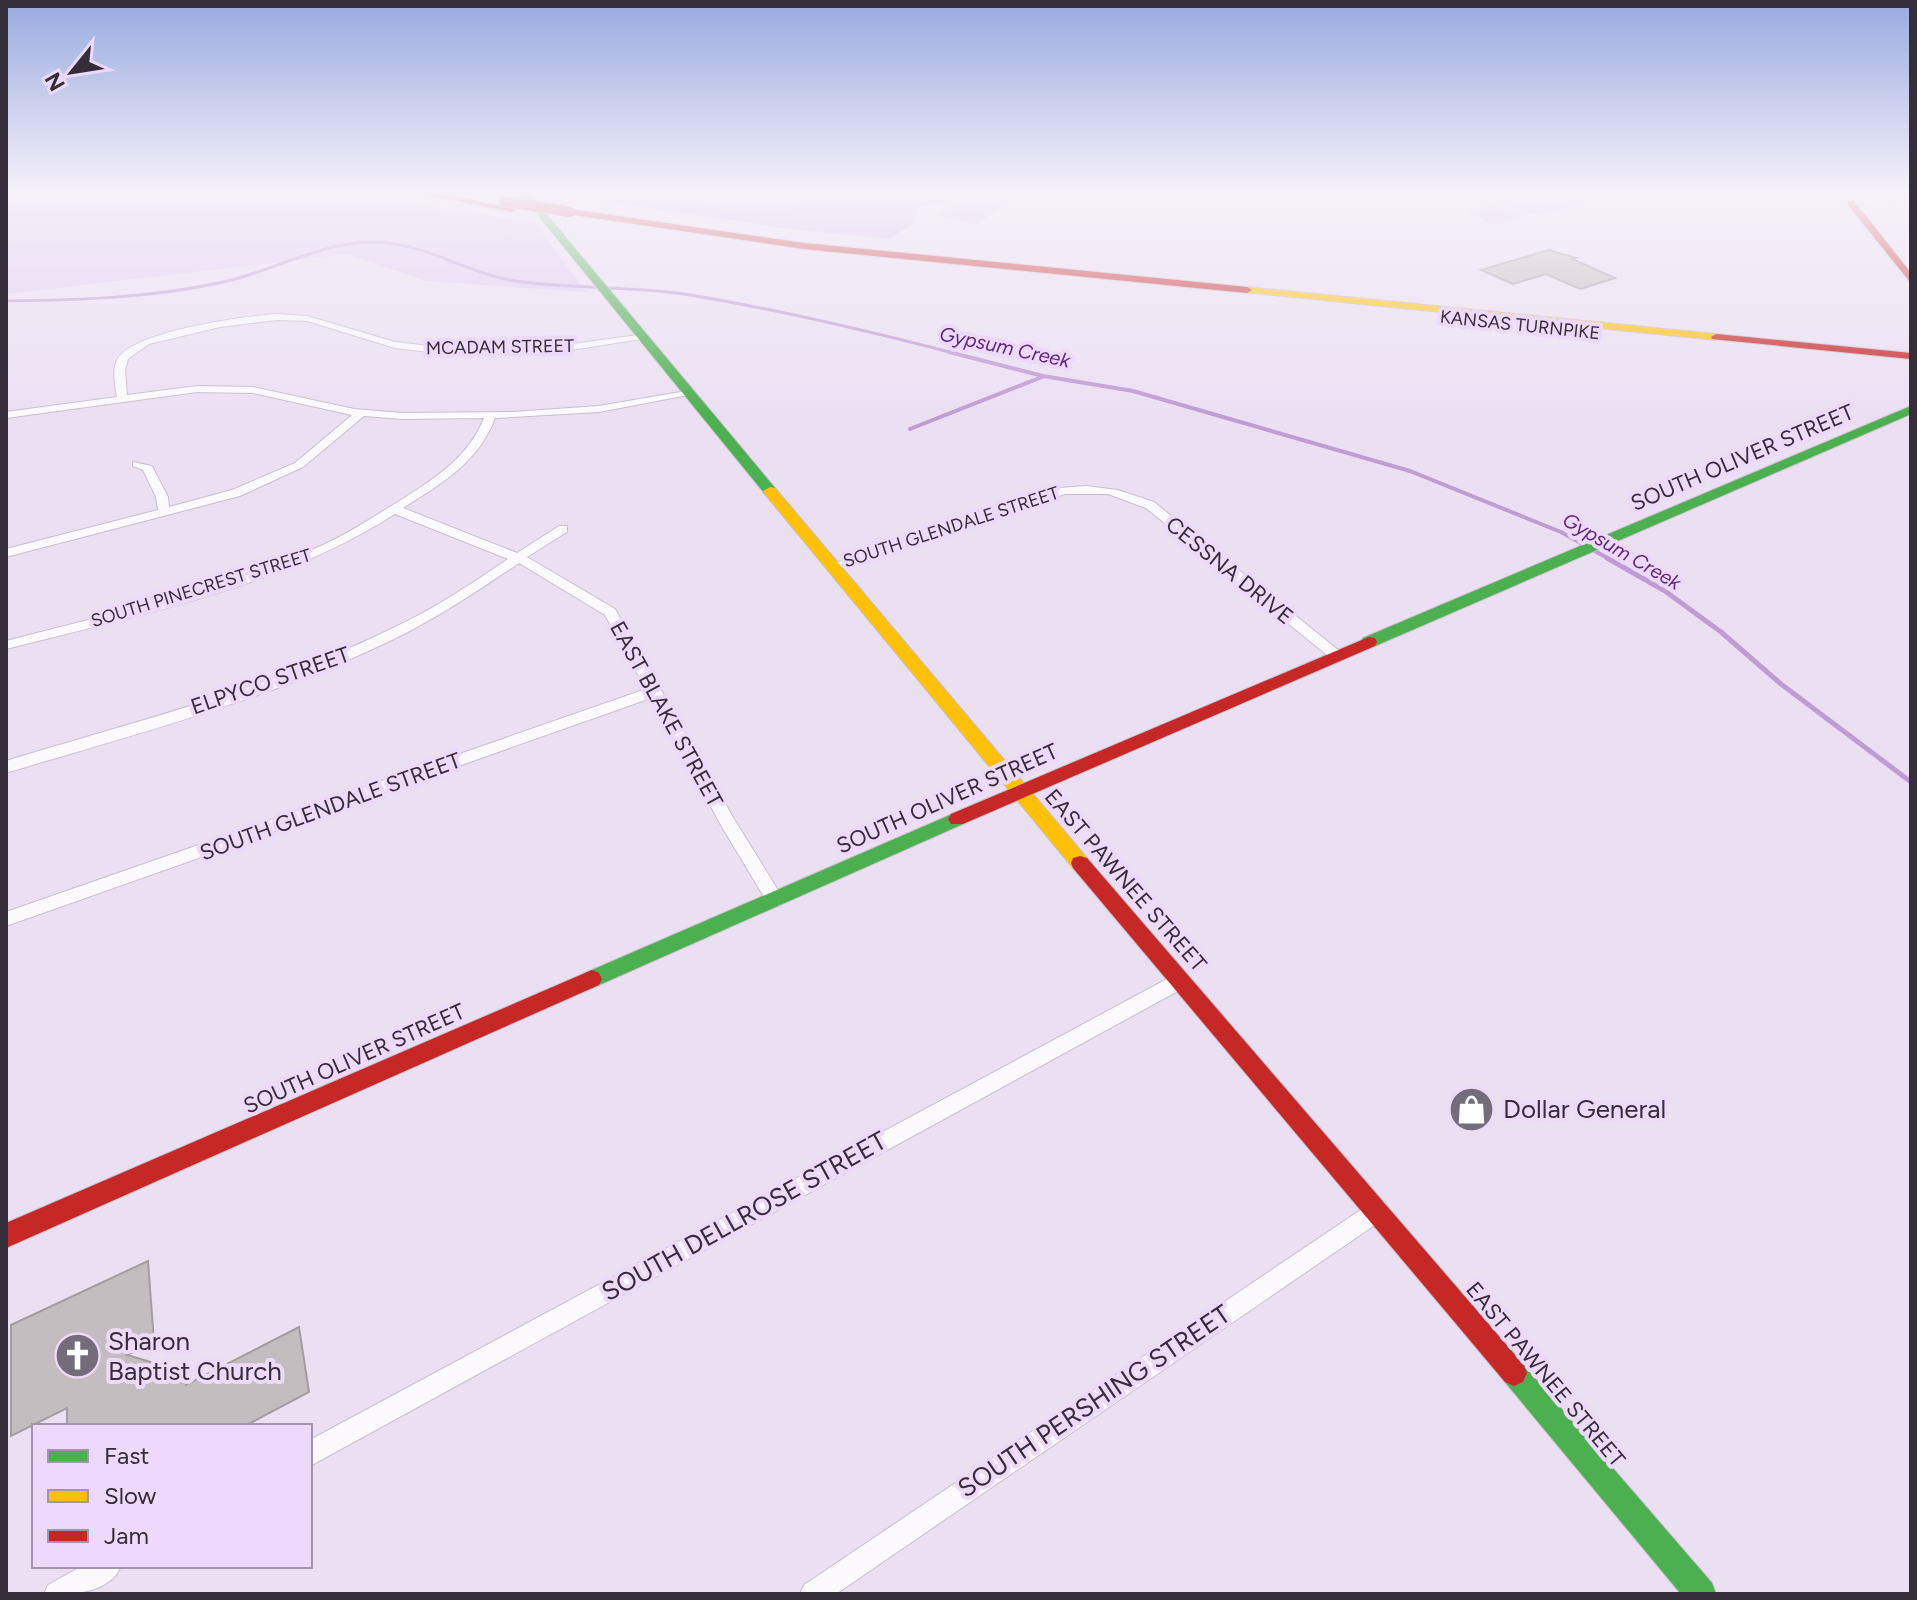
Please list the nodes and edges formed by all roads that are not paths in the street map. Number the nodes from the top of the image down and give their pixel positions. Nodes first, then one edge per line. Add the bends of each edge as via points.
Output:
1 (585, 267) edge
2 (930, 267) edge
3 (1007, 267) edge
4 (642, 336) junction
5 (1911, 356) edge
6 (1911, 365) edge
7 (688, 392) junction
8 (122, 398) junction
9 (1911, 410) edge
10 (362, 412) junction
11 (6, 415) edge
12 (491, 415) junction
13 (137, 464) dead end
14 (1118, 493) joint
15 (394, 509) junction
16 (164, 512) junction
17 (563, 529) dead end
18 (6, 553) edge
19 (518, 559) junction
20 (832, 566) junction
21 (6, 645) edge
22 (1337, 656) junction
23 (654, 692) junction
24 (6, 767) edge
25 (1019, 792) junction
26 (775, 900) junction
27 (6, 919) edge
28 (1180, 980) junction
29 (1377, 1210) junction
30 (6, 1236) edge
31 (312, 1453) edge
32 (104, 1568) edge
33 (1685, 1588) edge
34 (57, 1594) edge
35 (813, 1594) edge

1 - 4 main road, EAST PAWNEE STREET
2 - 6 main road, KANSAS TURNPIKE
3 - 5 main road, KANSAS TURNPIKE
4 - 7 main road, EAST PAWNEE STREET
4 - 8 street, MCADAM STREET via 562,348 424,348 374,340 310,318 276,317 131,349 119,364
7 - 12 street via 599,409
7 - 20 main road, EAST PAWNEE STREET
8 - 10 street via 197,389 253,390
8 - 11 street
9 - 22 main road, SOUTH OLIVER STREET
10 - 12 street
10 - 16 street via 299,465 236,493
12 - 15 street, SOUTH PINECREST STREET via 477,445 453,471
13 - 16 street via 148,468
14 - 20 street, SOUTH GLENDALE STREET via 1063,491
14 - 22 street, CESSNA DRIVE via 1150,505
15 - 19 street, EAST BLAKE STREET
15 - 21 street, SOUTH PINECREST STREET via 291,561
16 - 18 street
17 - 19 street, ELPYCO STREET
19 - 23 street, EAST BLAKE STREET via 610,612
19 - 24 street, ELPYCO STREET via 399,631 293,677
20 - 25 main road, EAST PAWNEE STREET
22 - 25 main road, SOUTH OLIVER STREET
23 - 26 street, EAST BLAKE STREET
23 - 27 street, SOUTH GLENDALE STREET
25 - 26 main road, SOUTH OLIVER STREET
25 - 28 main road, EAST PAWNEE STREET
26 - 30 main road, SOUTH OLIVER STREET
28 - 29 main road, EAST PAWNEE STREET
28 - 31 street, SOUTH DELLROSE STREET
29 - 33 main road, EAST PAWNEE STREET
29 - 35 street, SOUTH PERSHING STREET
32 - 34 street

